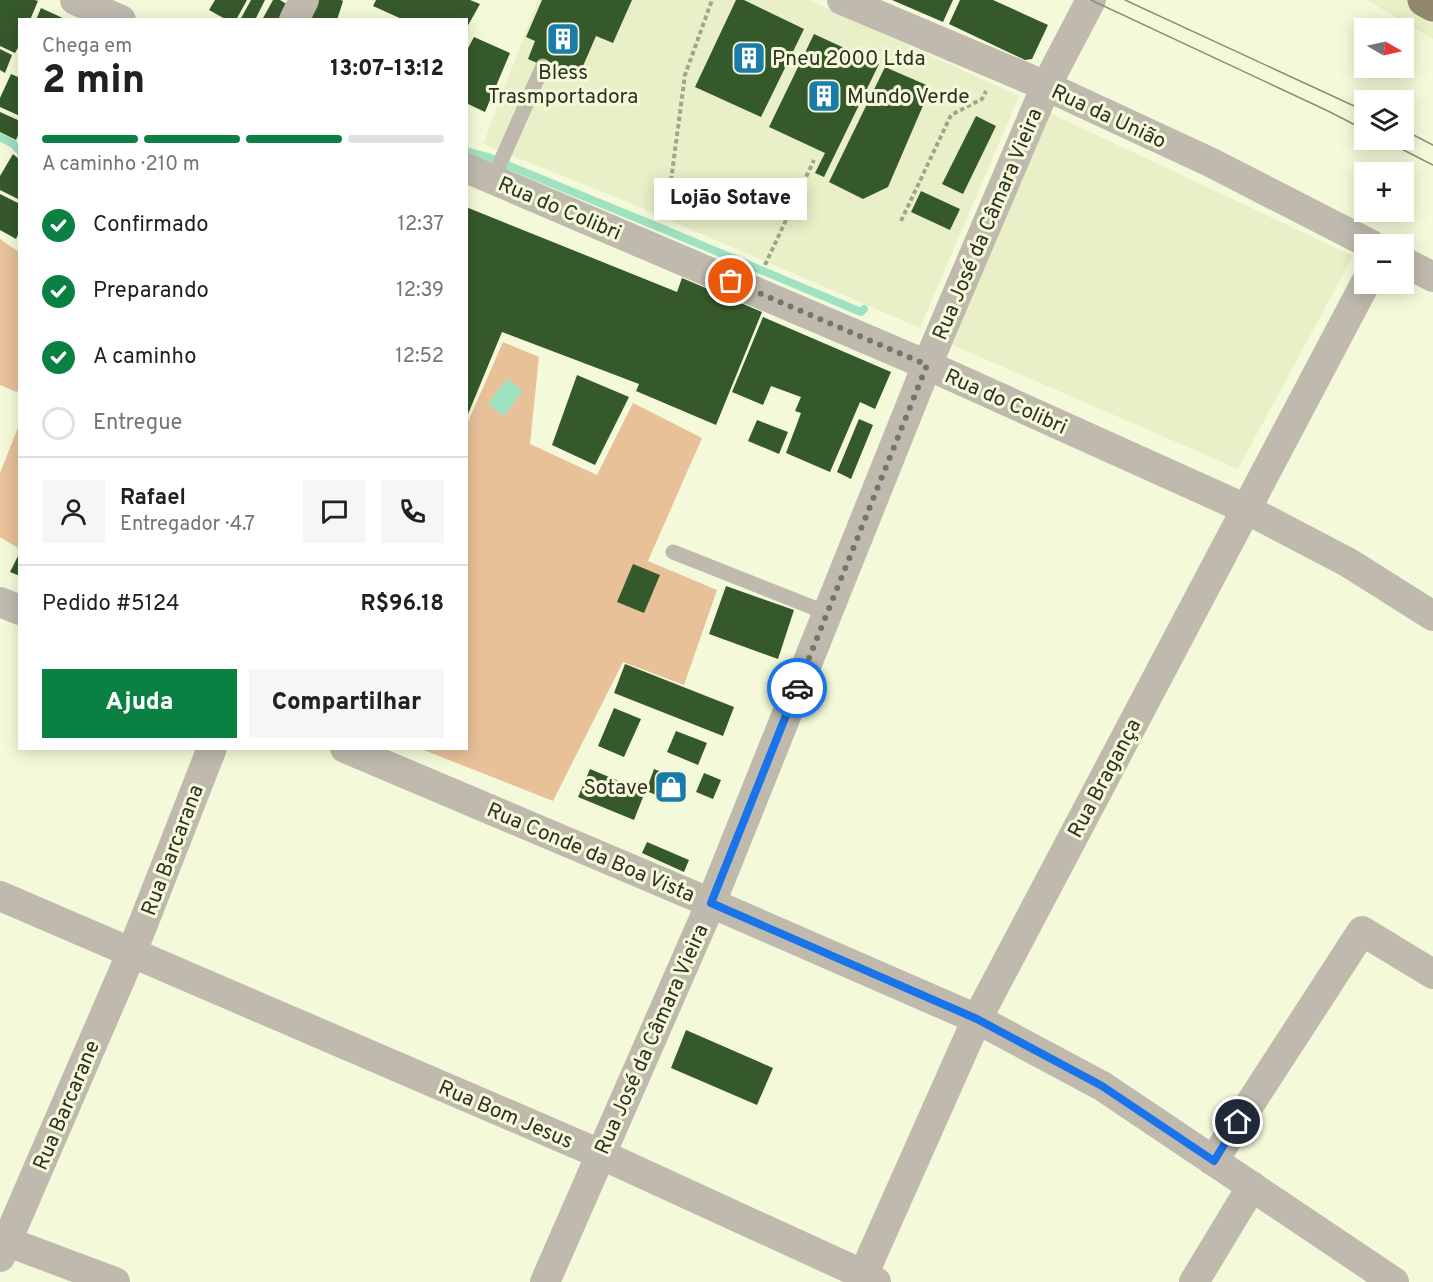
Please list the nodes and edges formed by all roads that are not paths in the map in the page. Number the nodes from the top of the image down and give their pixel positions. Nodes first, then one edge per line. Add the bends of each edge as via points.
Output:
1 (304, 0) edge
2 (842, 0) edge
3 (1091, 0) edge
4 (1424, 0) edge
5 (1433, 5) edge
6 (295, 18) edge
7 (543, 66) dead end
8 (1046, 86) junction
9 (480, 173) edge
10 (1354, 236) edge
11 (1414, 267) edge
12 (1433, 277) edge
13 (1360, 294) edge
14 (927, 365) junction
15 (1246, 509) junction
16 (673, 552) dead end
17 (0, 602) edge
18 (18, 609) edge
19 (827, 613) junction
20 (1433, 616) edge
21 (211, 750) edge
22 (350, 750) edge
23 (0, 896) edge
24 (711, 903) junction
25 (132, 952) junction
26 (1433, 974) edge
27 (977, 1019) junction
28 (600, 1155) junction
29 (1214, 1161) junction
30 (1252, 1186) junction
31 (2, 1246) edge
32 (867, 1280) edge
33 (115, 1282) edge
34 (545, 1282) edge
35 (1194, 1282) edge
36 (1394, 1282) edge

1 - 6 street
2 - 8 street, Rua da União
3 - 8 street, Rua José da Câmara Vieira
4 - 5 main road
7 - 9 lane
8 - 10 street, Rua da União via 1210,162
8 - 14 street, Rua José da Câmara Vieira
9 - 14 street, Rua do Colibri
11 - 12 street
13 - 15 street, Rua Bragança
14 - 15 street, Rua do Colibri
14 - 19 street, Rua José da Câmara Vieira
15 - 20 street, Rua do Colibri via 1349,563
15 - 27 street, Rua Bragança
16 - 19 lane
17 - 18 street
19 - 24 street, Rua José da Câmara Vieira
21 - 25 street, Rua Barcarana
22 - 24 street, Rua Conde da Boa Vista
23 - 25 street, Rua Bom Jesus
24 - 27 street, Rua Conde da Boa Vista
24 - 28 street, Rua José da Câmara Vieira
25 - 28 street, Rua Bom Jesus
25 - 31 street, Rua Barcarane
26 - 29 street via 1362,931
27 - 29 street, Rua Conde da Boa Vista via 1102,1086
27 - 32 street, Rua Bragança
28 - 32 street, Rua Bom Jesus
28 - 34 street, Rua José da Câmara Vieira
29 - 30 street, Rua Conde da Boa Vista
30 - 35 street
30 - 36 street, Rua Conde da Boa Vista
31 - 33 street

